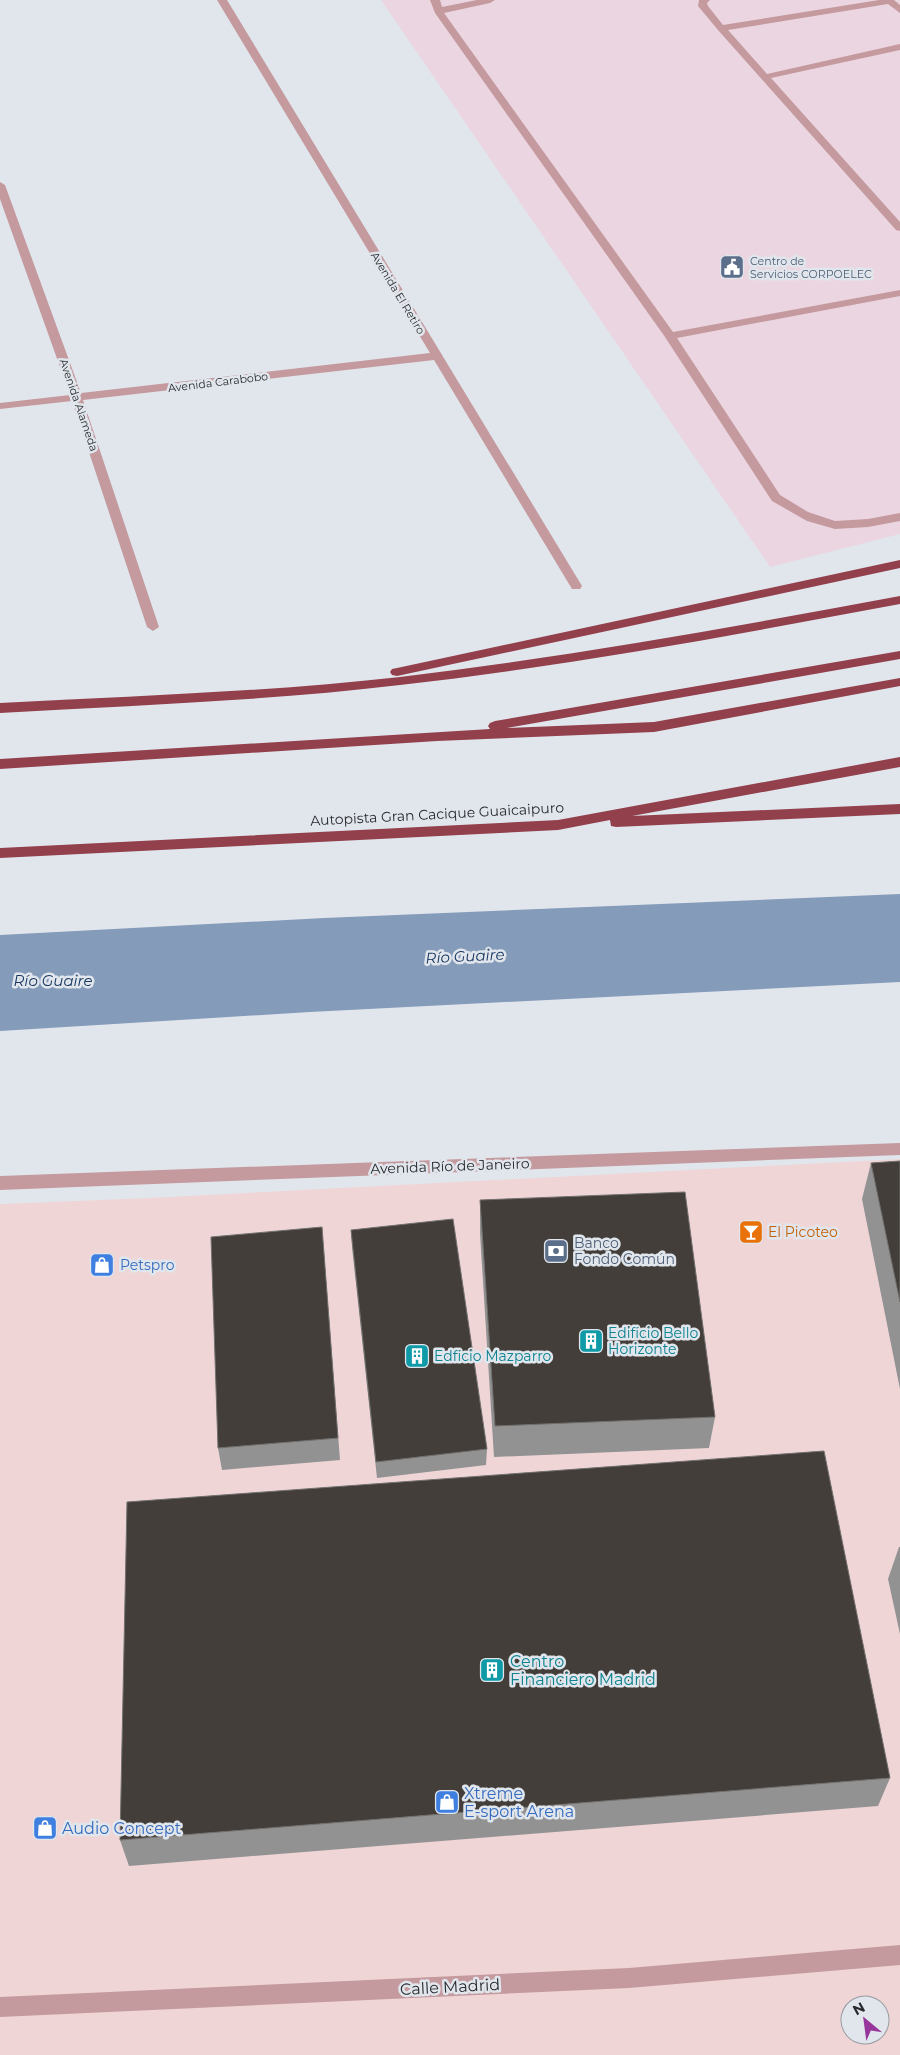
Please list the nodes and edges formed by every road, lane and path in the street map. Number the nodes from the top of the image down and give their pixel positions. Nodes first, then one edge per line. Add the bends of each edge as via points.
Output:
1 (222, 0) edge
2 (490, 0) edge
3 (705, 0) edge
4 (889, 0) edge
5 (437, 5) edge
6 (900, 10) edge
7 (721, 28) junction
8 (900, 47) edge
9 (765, 77) junction
10 (0, 185) edge
11 (900, 228) edge
12 (900, 293) edge
13 (670, 336) junction
14 (436, 356) junction
15 (78, 398) junction
16 (0, 406) edge
17 (900, 517) edge
18 (900, 564) edge
19 (576, 586) dead end
20 (900, 600) edge
21 (153, 627) dead end
22 (900, 655) edge
23 (900, 682) edge
24 (322, 688) junction
25 (0, 708) edge
26 (437, 736) junction
27 (900, 762) edge
28 (0, 764) edge
29 (900, 809) edge
30 (558, 825) junction
31 (0, 853) edge
32 (900, 1149) edge
33 (0, 1183) edge
34 (900, 1956) edge
35 (0, 2007) edge

1 - 14 street, Avenida El Retiro
2 - 5 street
3 - 7 street via 703,6
4 - 6 street
4 - 7 street
5 - 13 street
7 - 9 street
8 - 9 street
9 - 11 street
10 - 15 street, Avenida Alameda
12 - 13 street
13 - 17 street via 776,498 798,513 834,525
14 - 15 street, Avenida Carabobo
14 - 19 street, Avenida El Retiro
15 - 16 street, Avenida Carabobo
15 - 21 street, Avenida Alameda
18 - 24 highway
20 - 24 highway via 537,662
22 - 26 highway
23 - 26 highway via 654,727
24 - 25 highway
26 - 28 highway
27 - 30 highway, Autopista Gran Cacique Guaicaipuro
29 - 30 highway
30 - 31 highway, Autopista Gran Cacique Guaicaipuro
32 - 33 street, Avenida Río de Janeiro
34 - 35 street, Calle Madrid via 629,1978

